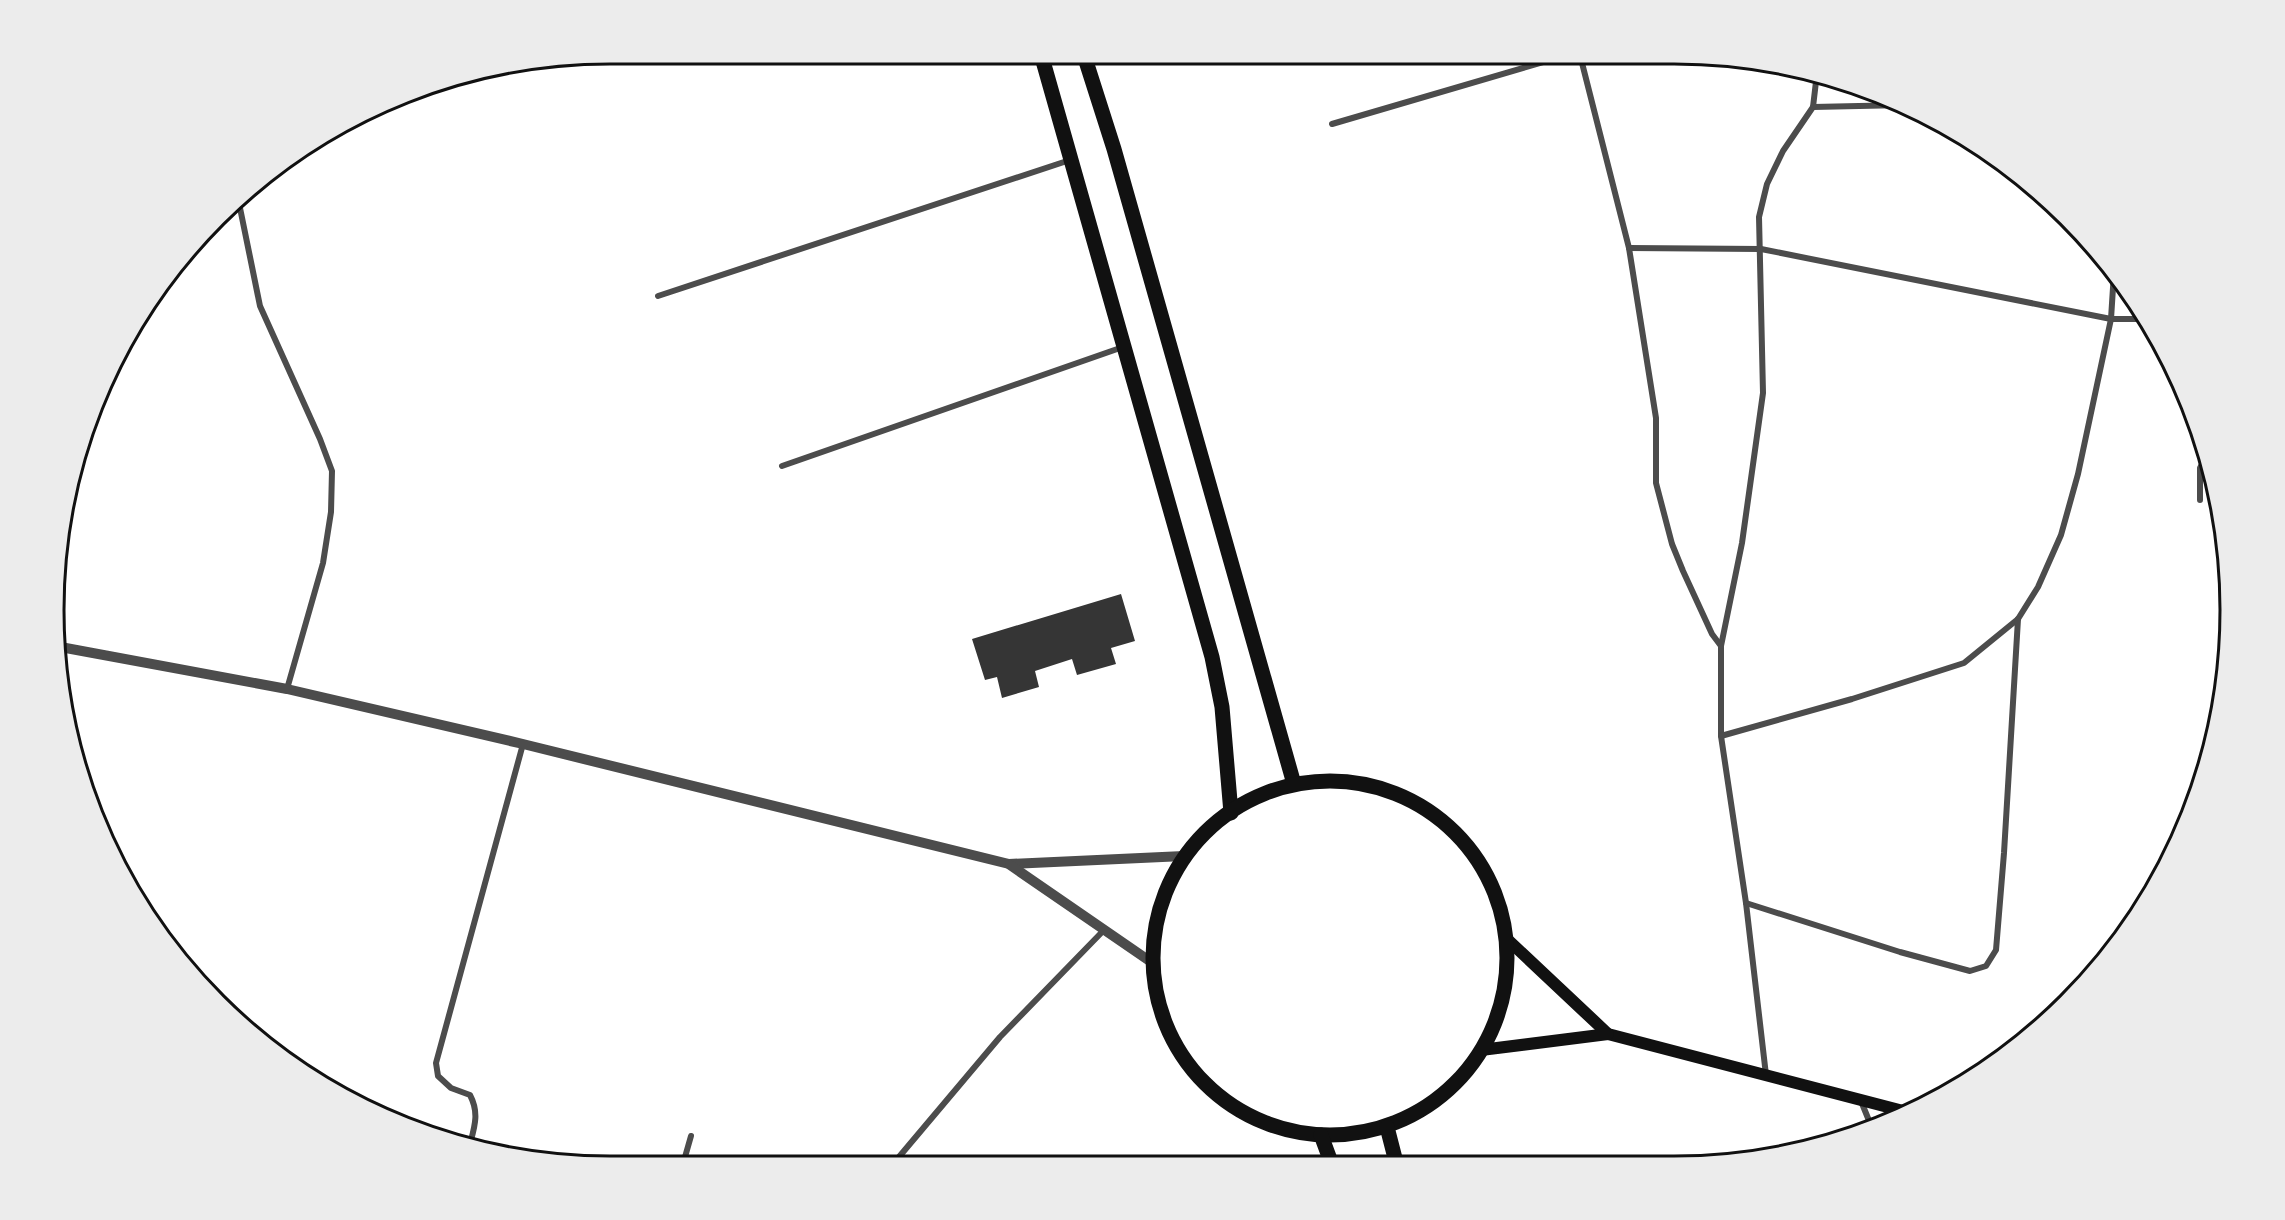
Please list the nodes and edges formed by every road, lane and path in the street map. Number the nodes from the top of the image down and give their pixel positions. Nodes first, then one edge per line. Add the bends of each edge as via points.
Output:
1 (1044, 64) edge
2 (1087, 64) edge
3 (1536, 64) edge
4 (1582, 64) edge
5 (1815, 83) edge
6 (1873, 102) edge
7 (1813, 107) junction
8 (1332, 124) dead end
9 (1071, 160) junction
10 (240, 209) edge
11 (1629, 248) junction
12 (1761, 249) junction
13 (2113, 285) edge
14 (658, 296) dead end
15 (2111, 319) junction
16 (2136, 319) edge
17 (1123, 347) junction
18 (782, 466) dead end
19 (2201, 466) edge
20 (2200, 500) dead end
21 (2018, 619) junction
22 (1721, 646) junction
23 (66, 648) edge
24 (287, 689) junction
25 (1721, 736) junction
26 (523, 744) junction
27 (1294, 784) junction
28 (1230, 813) junction
29 (1184, 856) junction
30 (1009, 864) junction
31 (1746, 903) junction
32 (1104, 930) junction
33 (1507, 939) junction
34 (1154, 964) junction
35 (1608, 1034) junction
36 (1481, 1050) junction
37 (1766, 1075) junction
38 (1860, 1101) junction
39 (1895, 1109) edge
40 (1868, 1120) edge
41 (1387, 1127) junction
42 (1320, 1135) junction
43 (691, 1136) dead end
44 (472, 1138) edge
45 (685, 1156) edge
46 (900, 1156) edge
47 (1328, 1156) edge
48 (1394, 1156) edge

1 - 9 main road
2 - 27 main road
3 - 8 street
4 - 11 street
5 - 7 street
6 - 7 street
7 - 12 street via 1783,151 1767,184 1759,217
9 - 14 street
9 - 17 main road
10 - 24 street via 260,306 332,471 332,512 323,563
11 - 12 street
11 - 22 street via 1656,418 1656,483 1683,572
12 - 15 street
12 - 22 street via 1763,393 1742,543
13 - 15 street
15 - 16 street
15 - 21 street via 2061,535 2038,587
17 - 18 street
17 - 28 main road via 1212,657 1222,707
19 - 20 street
21 - 25 street via 1964,663
21 - 31 street via 1996,950 1986,966 1970,971
22 - 25 street
23 - 24 street
24 - 26 street
25 - 31 street
26 - 30 street
26 - 44 street via 436,1063 438,1076 451,1088 470,1095 476,1106
27 - 28 main road via 1251,799
27 - 33 main road via 1338,781 1372,786 1423,807 1459,834 1485,870 1503,912
28 - 29 main road
29 - 30 street
29 - 34 main road via 1163,896
30 - 32 street
31 - 37 street
32 - 34 street
32 - 46 street via 1000,1037
33 - 35 main road
33 - 36 main road via 1509,956 1503,1000
34 - 42 main road via 1153,984 1165,1026 1187,1065 1218,1097 1256,1120 1298,1134
35 - 36 main road
35 - 37 main road
36 - 41 main road via 1461,1078 1427,1107
37 - 38 main road
38 - 39 main road
38 - 40 street
41 - 42 main road via 1343,1136
41 - 48 main road
42 - 47 main road
43 - 45 street

